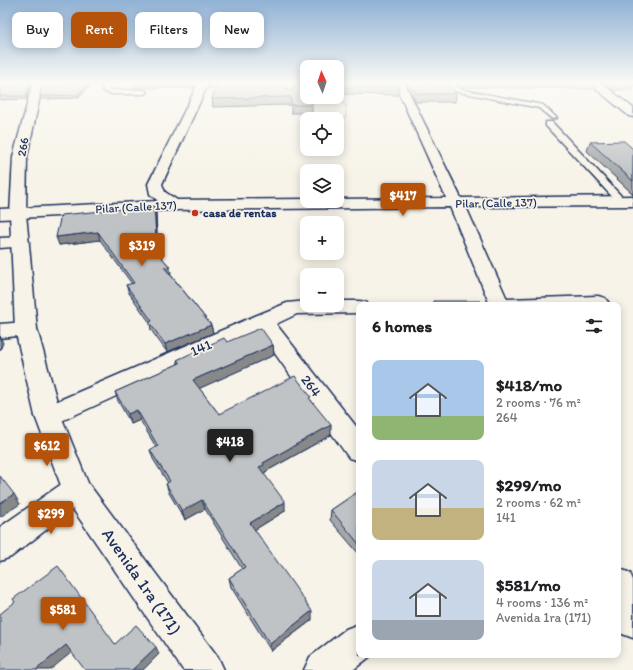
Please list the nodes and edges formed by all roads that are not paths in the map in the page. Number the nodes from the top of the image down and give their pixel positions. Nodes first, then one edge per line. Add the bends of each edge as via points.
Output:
1 (30, 113) edge
2 (189, 113) edge
3 (414, 113) edge
4 (546, 113) edge
5 (627, 201) edge
6 (456, 203) junction
7 (173, 205) junction
8 (9, 214) edge
9 (10, 242) edge
10 (499, 302) edge
11 (356, 307) edge
12 (263, 321) junction
13 (13, 330) edge
14 (48, 416) junction
15 (356, 446) edge
16 (76, 490) junction
17 (0, 546) edge
18 (621, 578) edge
19 (633, 578) edge
20 (621, 593) edge
21 (633, 620) edge
22 (356, 644) edge
23 (204, 670) edge
24 (322, 670) edge

1 - 8 street, 266
2 - 7 street via 155,184 158,194
3 - 6 street
4 - 5 lane
5 - 6 street, Pilar (Calle 137)
6 - 7 street, Pilar (Calle 137)
6 - 10 street
7 - 8 street, Pilar (Calle 137)
8 - 9 street, Avenida 1ra (171)
9 - 13 street, Avenida 1ra (171)
11 - 12 street, 141 via 294,308
12 - 14 street, 141
12 - 15 street, 264
13 - 14 street, Avenida 1ra (171)
14 - 16 street, Avenida 1ra (171)
16 - 17 street
16 - 23 street, Avenida 1ra (171)
18 - 19 street
20 - 21 street
22 - 24 street

